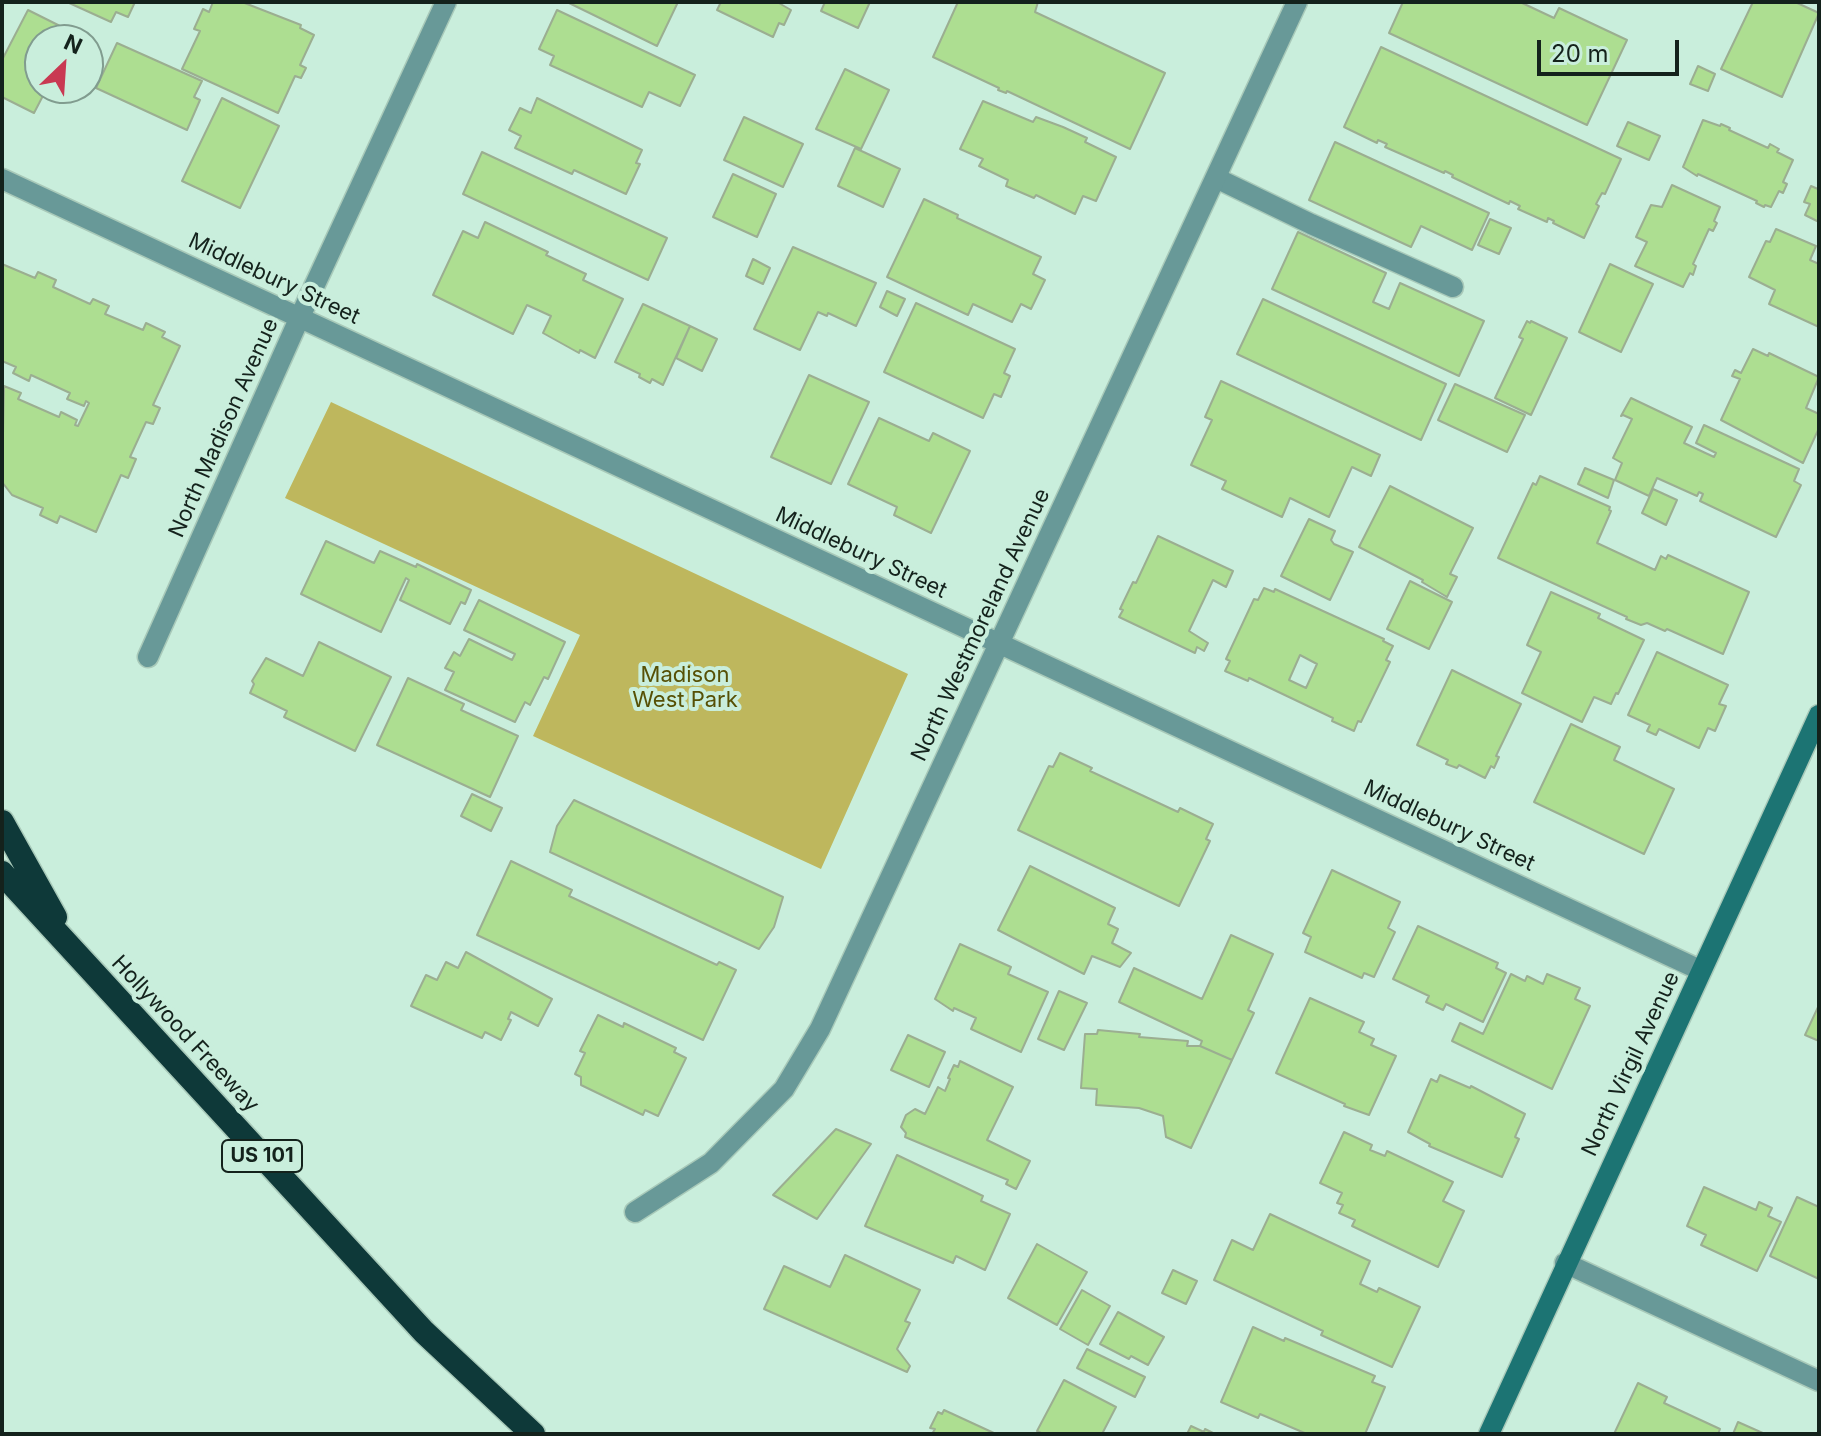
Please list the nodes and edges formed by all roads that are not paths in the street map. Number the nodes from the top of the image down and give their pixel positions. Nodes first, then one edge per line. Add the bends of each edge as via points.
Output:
1 (446, 2) edge
2 (1297, 2) edge
3 (1216, 178) junction
4 (2, 179) edge
5 (1453, 287) dead end
6 (299, 319) junction
7 (999, 643) junction
8 (148, 657) dead end
9 (1819, 715) edge
10 (2, 822) edge
11 (2, 873) edge
12 (75, 954) junction
13 (1700, 970) junction
14 (635, 1212) dead end
15 (1565, 1263) junction
16 (1819, 1381) edge
17 (533, 1434) edge
18 (1489, 1434) edge

1 - 6 street, North Madison Avenue
2 - 3 street, North Westmoreland Avenue
3 - 5 street
3 - 7 street, North Westmoreland Avenue
4 - 6 street, Middlebury Street
6 - 7 street, Middlebury Street
6 - 8 street, North Madison Avenue
7 - 13 street, Middlebury Street
7 - 14 street, North Westmoreland Avenue via 820,1029 784,1089 711,1163
9 - 13 main road, North Virgil Avenue
10 - 12 highway
11 - 12 highway, Hollywood Freeway / US 101
12 - 17 highway, Hollywood Freeway / US 101 via 424,1332
13 - 15 main road, North Virgil Avenue
15 - 16 street
15 - 18 main road, North Virgil Avenue

